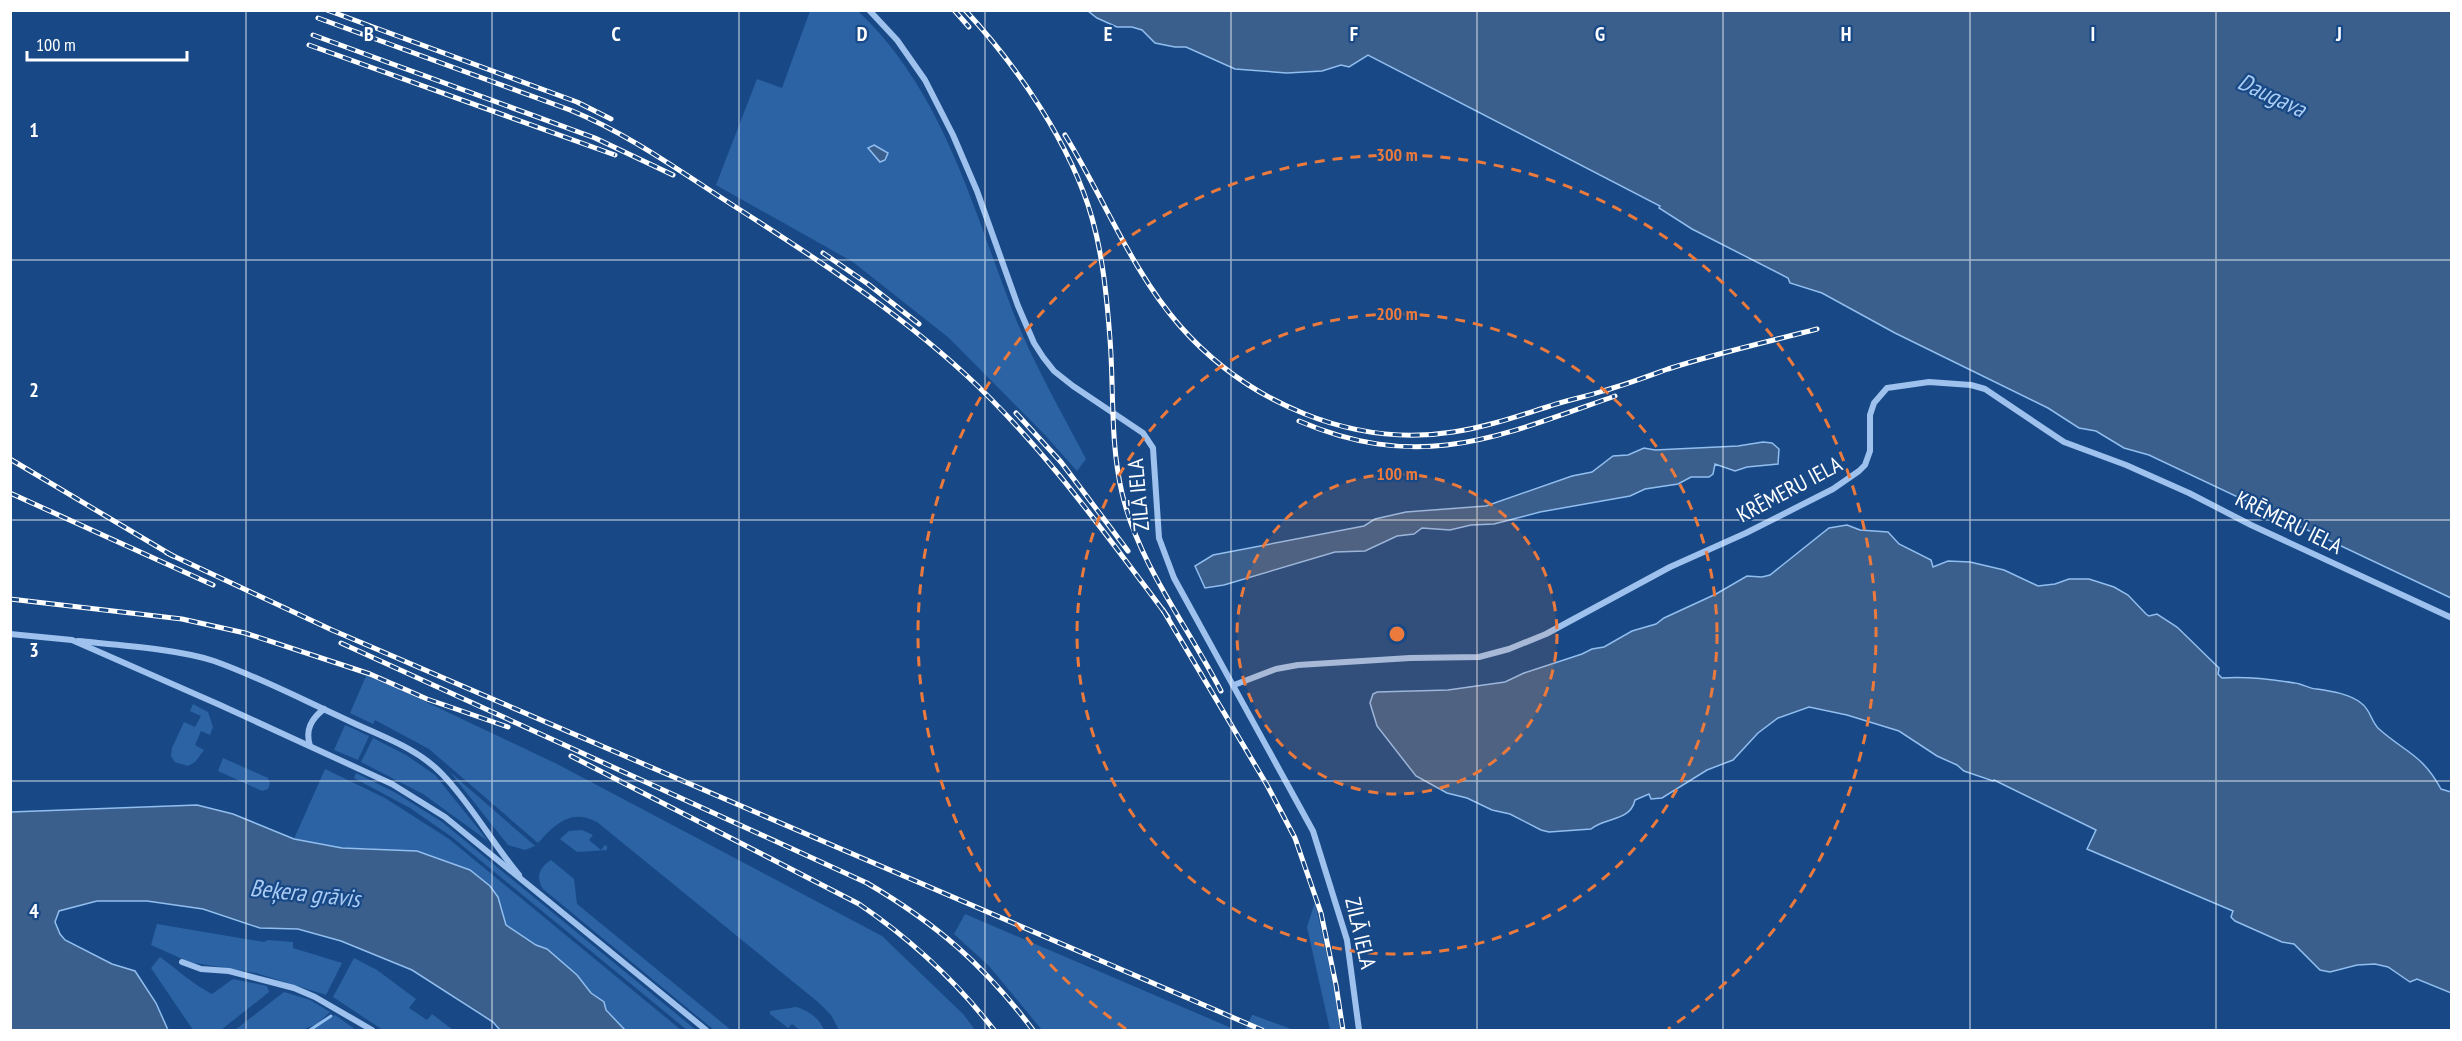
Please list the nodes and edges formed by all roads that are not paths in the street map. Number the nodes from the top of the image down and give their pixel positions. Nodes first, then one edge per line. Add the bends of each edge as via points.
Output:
1 (868, 10) edge
2 (2451, 618) edge
3 (10, 634) edge
4 (72, 640) junction
5 (1234, 685) junction
6 (324, 709) junction
7 (310, 746) junction
8 (524, 880) junction
9 (182, 962) dead end
10 (372, 1030) edge
11 (706, 1030) edge
12 (1359, 1030) edge

1 - 5 street, ZILĀ IELA via 897,40 925,80 949,126 1018,306 1043,357 1073,386 1143,433 1153,448 1159,538 1174,578
2 - 5 street, KRĒMERU IELA via 2189,493 2064,442 1985,389 1929,382 1897,385 1881,394 1870,415 1870,451 1865,465 1833,489 1670,567 1546,634 1479,657 1298,665
3 - 4 street
4 - 6 street via 213,661
4 - 7 street
5 - 12 street, ZILĀ IELA via 1313,831 1347,940
6 - 7 street via 309,728
6 - 8 street via 402,745 441,773
7 - 8 street via 423,802
8 - 11 street
9 - 10 street via 294,988

